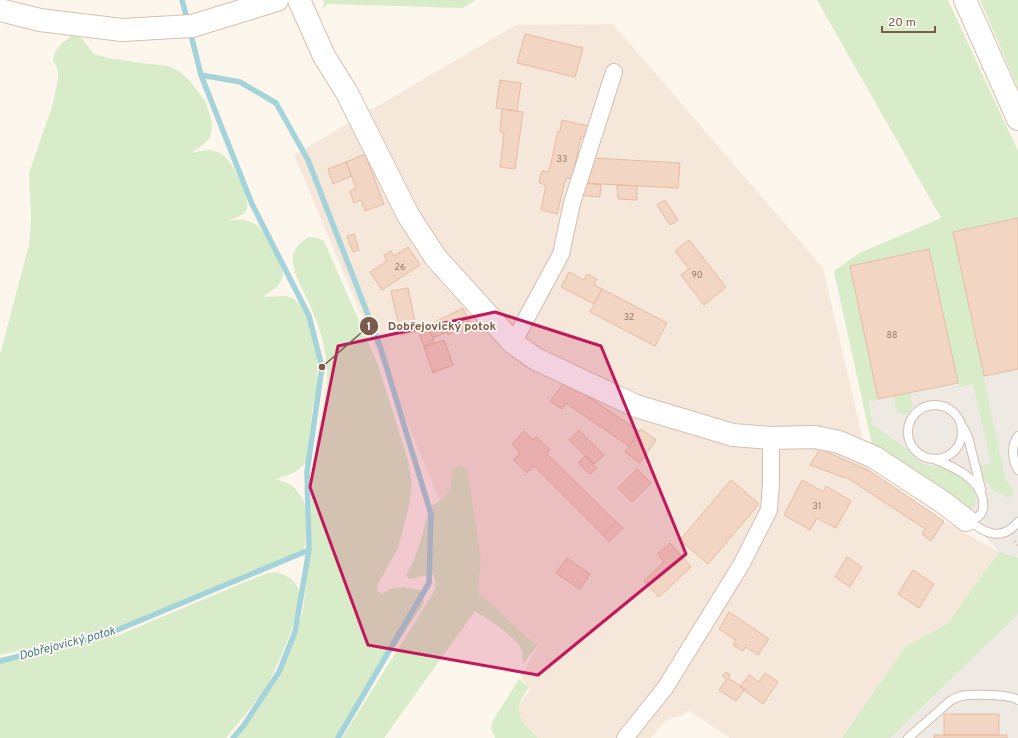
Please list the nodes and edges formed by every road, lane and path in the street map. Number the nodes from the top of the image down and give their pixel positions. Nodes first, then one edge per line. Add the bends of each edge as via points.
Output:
1 (277, 0) edge
2 (299, 0) edge
3 (965, 0) edge
4 (0, 10) edge
5 (614, 72) dead end
6 (1018, 119) edge
7 (513, 342) junction
8 (961, 424) junction
9 (1018, 436) edge
10 (771, 438) junction
11 (933, 459) junction
12 (1018, 470) edge
13 (982, 493) junction
14 (966, 520) junction
15 (1018, 522) edge
16 (1018, 700) edge
17 (625, 738) edge
18 (908, 738) edge

1 - 4 street via 184,26 122,30 40,20
2 - 7 street via 324,56 348,93 408,215 436,258
3 - 6 street
5 - 7 street via 572,203 561,254
7 - 10 street via 536,359 636,406 733,435
8 - 11 lane via 961,442 956,450 941,459
8 - 11 lane via 950,410 933,405 924,407 911,419 908,436 911,444 916,452
8 - 13 lane via 968,437
9 - 12 lane via 1013,450 1014,464
10 - 14 street via 815,437 839,442 874,457
10 - 17 street via 769,510 741,565 665,688
11 - 13 lane via 957,468 974,482
13 - 14 lane via 981,514 973,520
14 - 15 lane via 984,531 995,534 1015,527
16 - 18 lane via 1008,696 957,697

